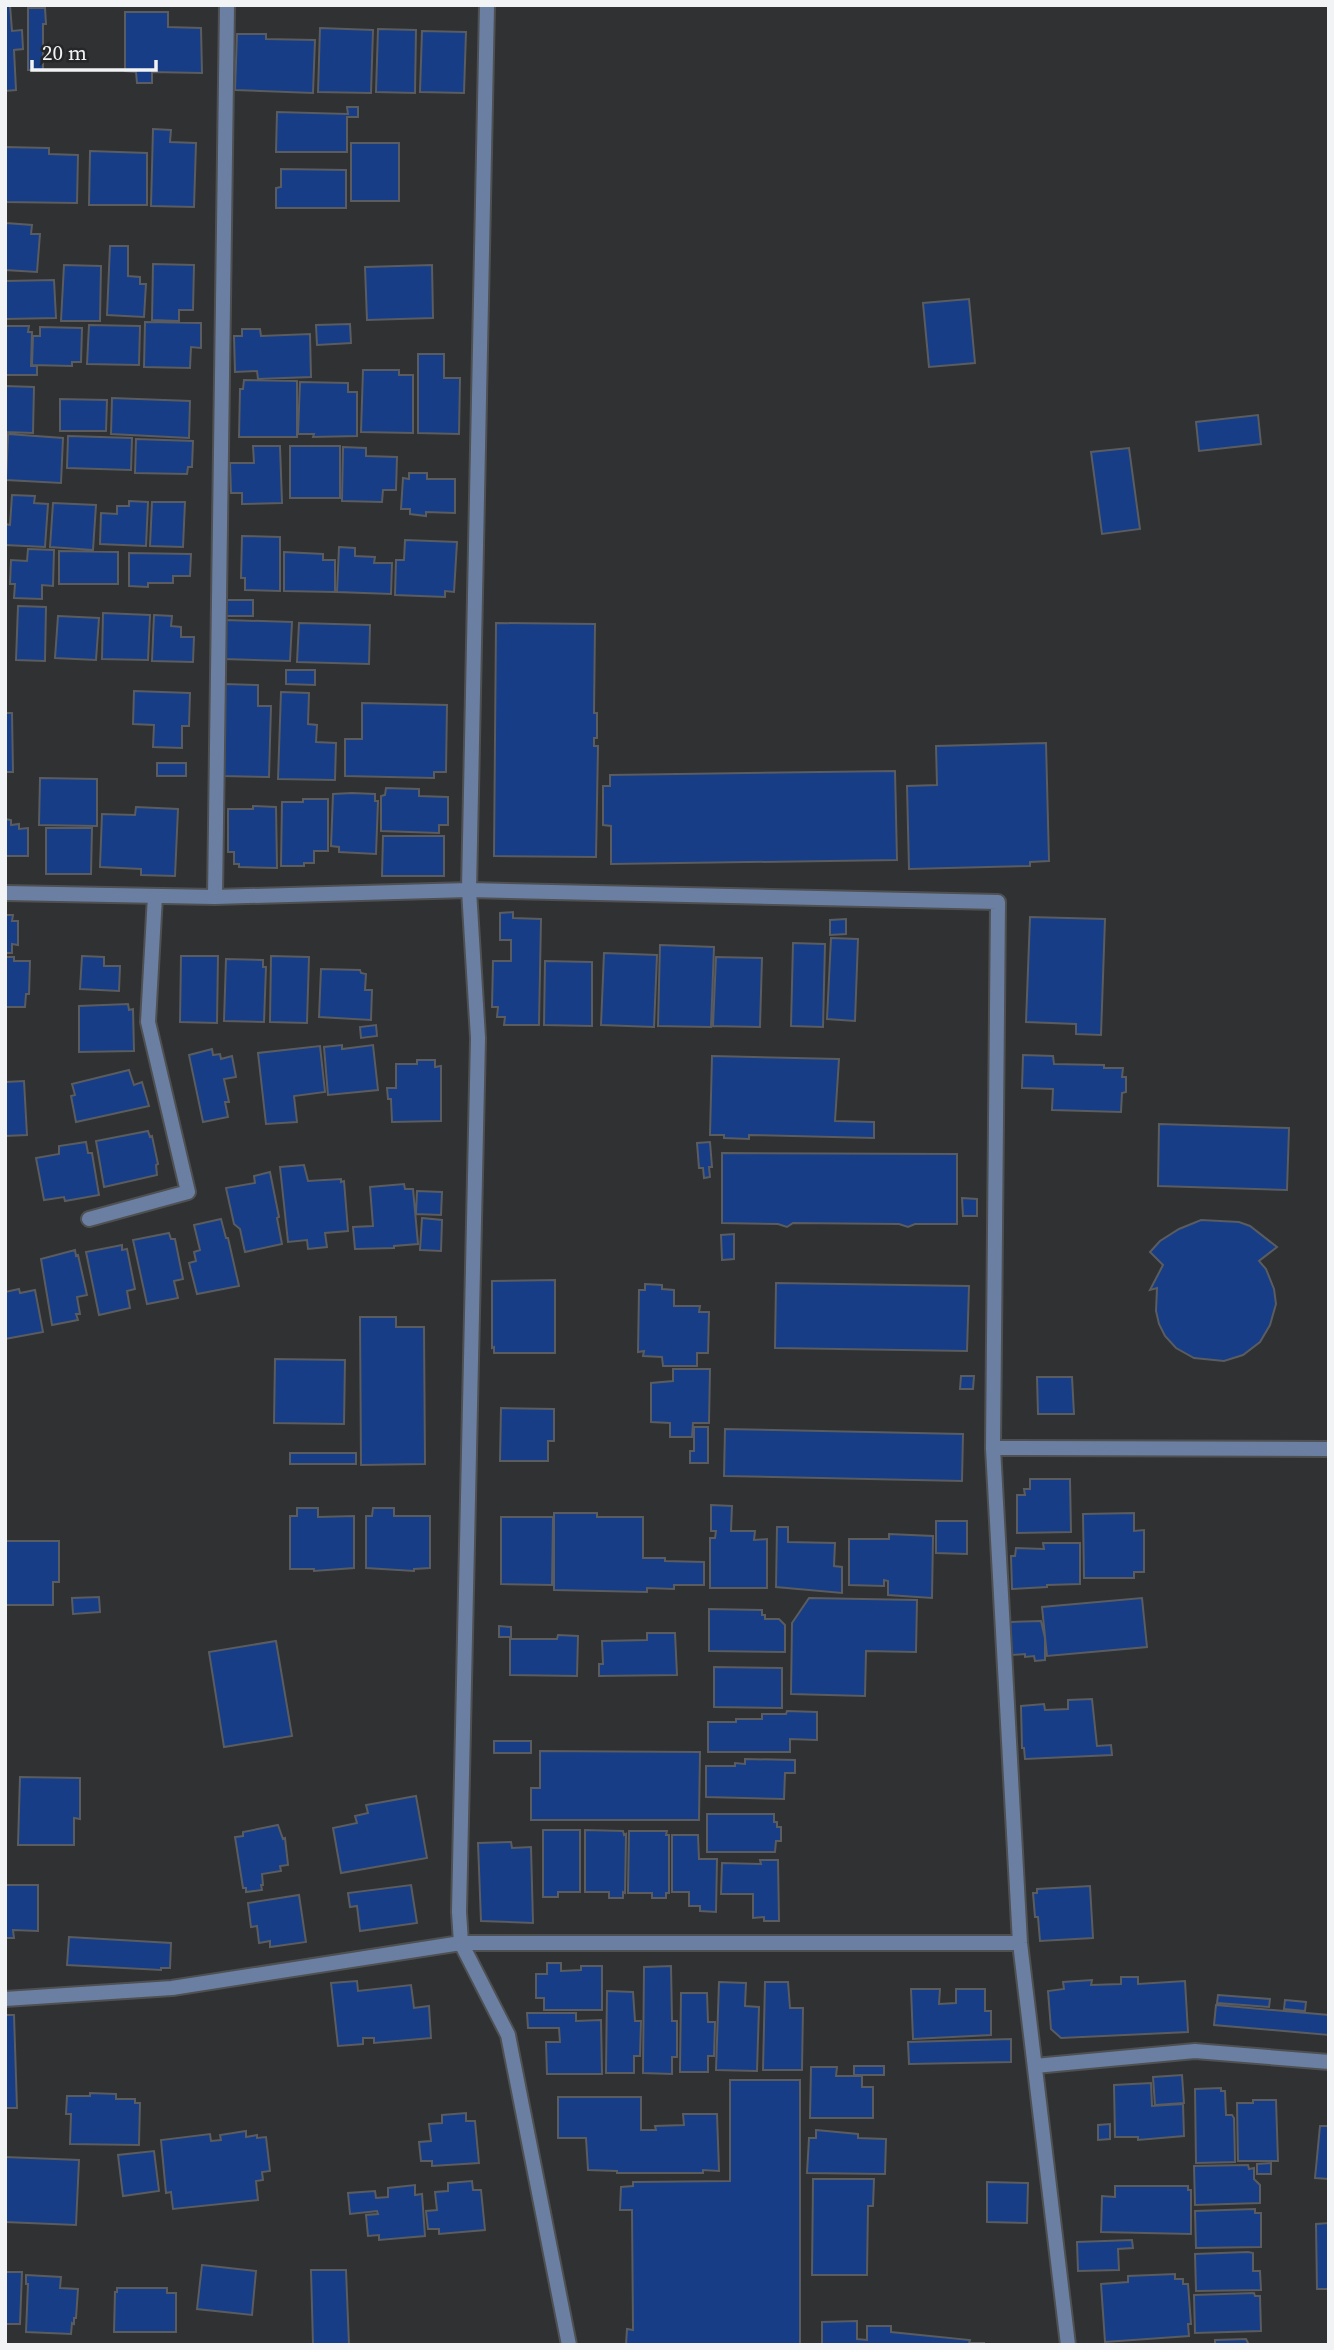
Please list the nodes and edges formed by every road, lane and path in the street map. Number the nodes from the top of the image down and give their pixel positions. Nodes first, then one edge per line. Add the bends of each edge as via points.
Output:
1 (226, 5) edge
2 (487, 5) edge
3 (469, 890) junction
4 (5, 893) edge
5 (155, 896) junction
6 (215, 897) junction
7 (89, 1219) dead end
8 (993, 1448) junction
9 (1329, 1449) edge
10 (461, 1943) junction
11 (1020, 1943) junction
12 (5, 1999) edge
13 (1329, 2062) edge
14 (1035, 2066) junction
15 (569, 2345) edge
16 (1068, 2345) edge

1 - 6 street
2 - 3 street
3 - 6 street
3 - 8 street via 998,902
3 - 10 street via 478,1038
4 - 5 street
5 - 6 street
5 - 7 street via 148,1021 188,1192
8 - 9 street
8 - 11 street
10 - 11 street
10 - 12 street via 172,1988
10 - 15 street via 508,2035
11 - 14 street
13 - 14 street via 1195,2051
14 - 16 street

